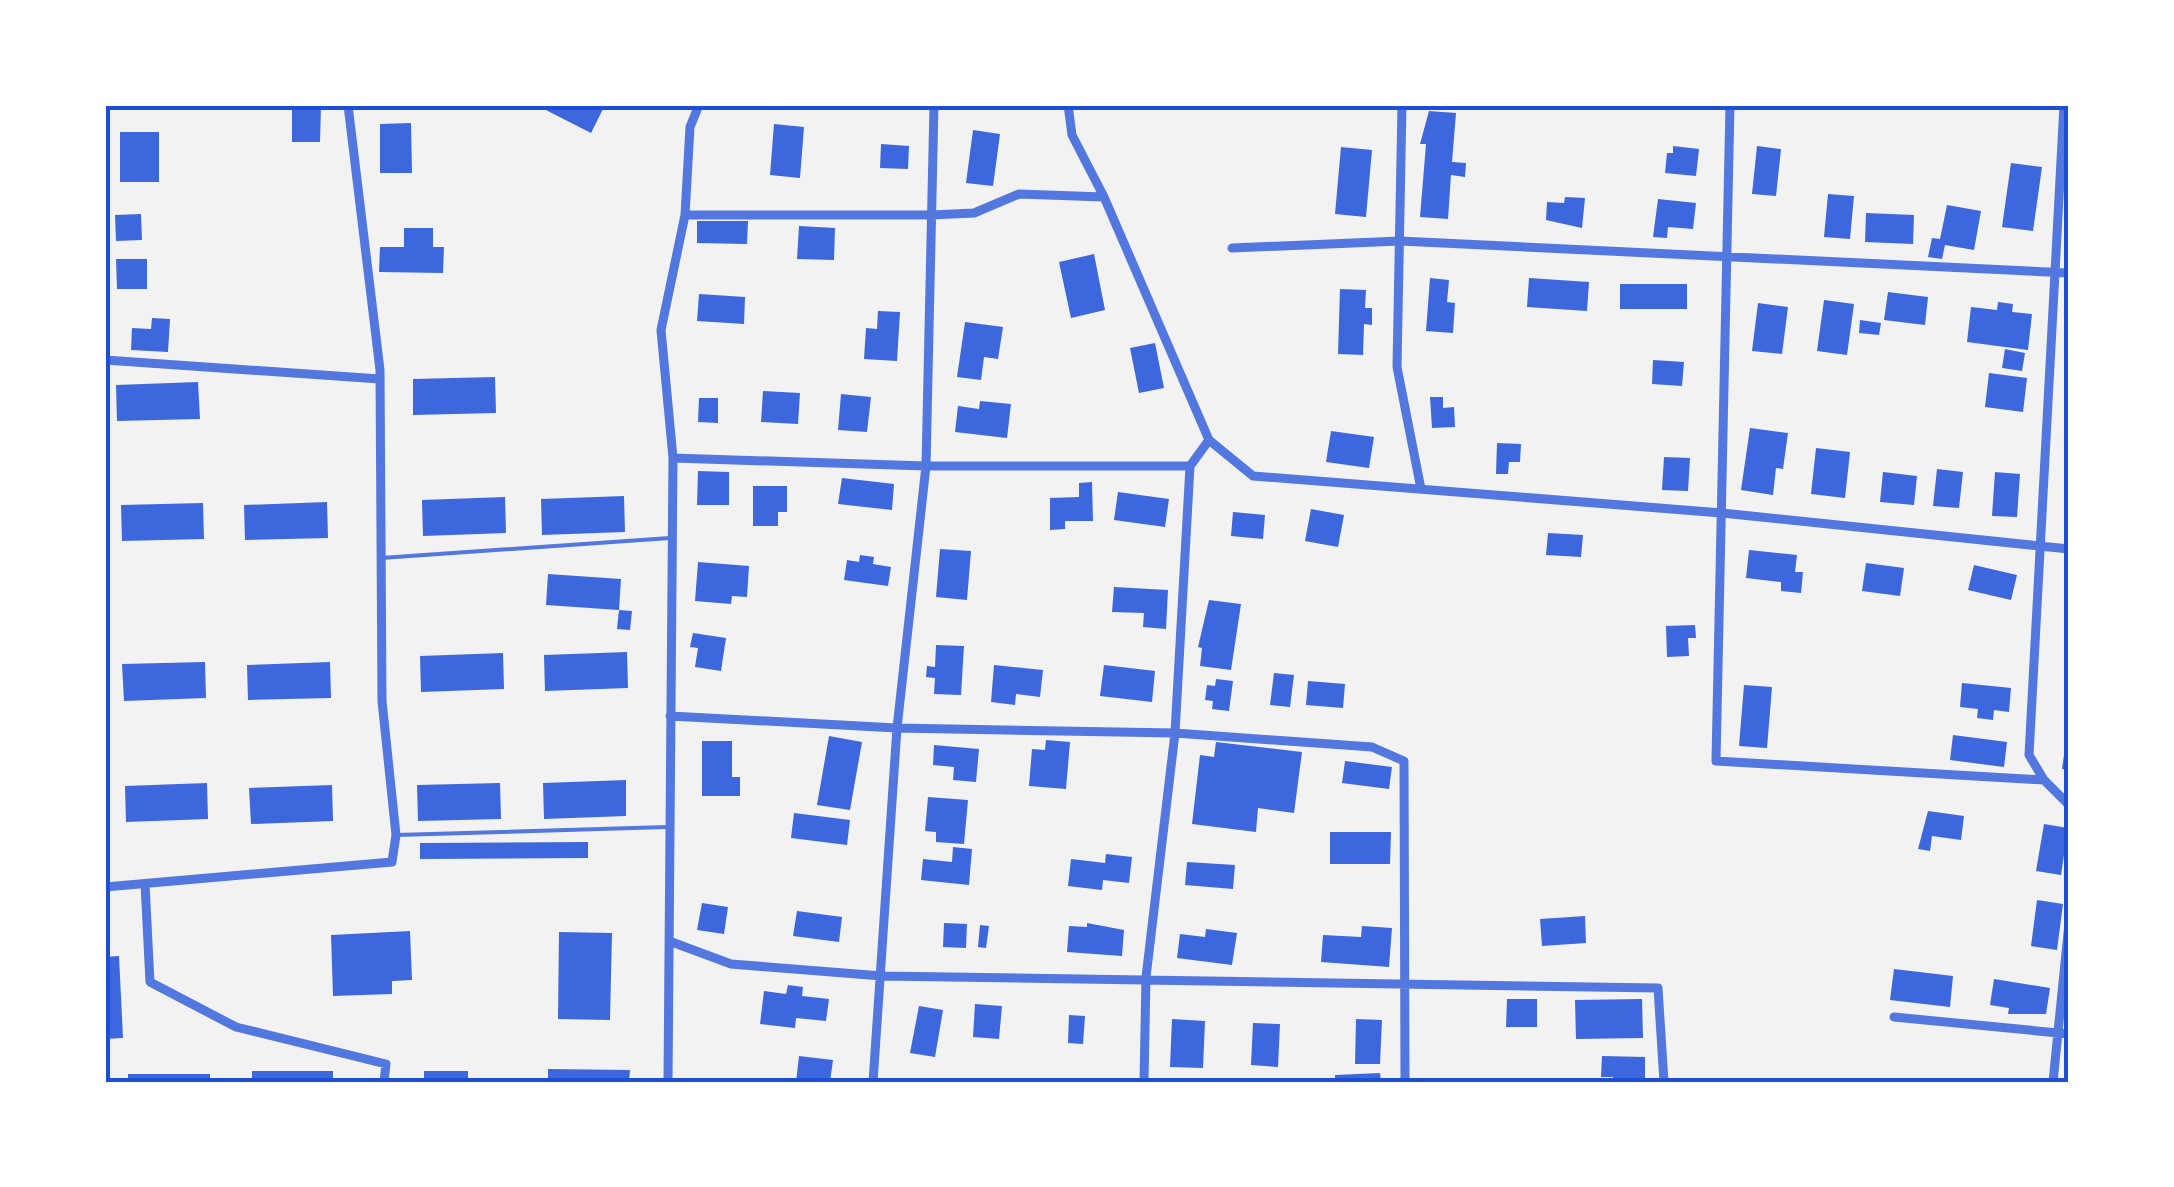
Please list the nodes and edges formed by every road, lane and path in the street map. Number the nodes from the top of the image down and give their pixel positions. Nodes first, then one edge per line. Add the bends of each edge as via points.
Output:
1 (348, 105) edge
2 (699, 105) edge
3 (934, 105) edge
4 (1068, 105) edge
5 (1402, 105) edge
6 (1730, 105) edge
7 (2064, 105) edge
8 (1104, 198) junction
9 (686, 215) junction
10 (931, 215) junction
11 (1400, 241) junction
12 (1232, 248) dead end
13 (1728, 259) junction
14 (2057, 272) junction
15 (2069, 273) edge
16 (105, 360) edge
17 (380, 380) junction
18 (1209, 440) junction
19 (672, 458) junction
20 (926, 466) junction
21 (1190, 466) junction
22 (1421, 489) junction
23 (1722, 513) junction
24 (672, 538) junction
25 (2042, 547) junction
26 (2069, 550) edge
27 (381, 558) junction
28 (670, 716) junction
29 (897, 728) junction
30 (1174, 733) junction
31 (2044, 780) junction
32 (2069, 805) edge
33 (668, 827) junction
34 (396, 834) junction
35 (145, 884) junction
36 (105, 888) edge
37 (2069, 924) edge
38 (669, 941) junction
39 (882, 976) junction
40 (1146, 978) junction
41 (1405, 981) junction
42 (1894, 1016) dead end
43 (2056, 1032) junction
44 (2069, 1034) edge
45 (384, 1082) edge
46 (668, 1082) edge
47 (873, 1082) edge
48 (1144, 1082) edge
49 (1405, 1082) edge
50 (1664, 1082) edge
51 (2053, 1082) edge

1 - 17 street
2 - 9 street via 690,127
3 - 10 street
4 - 8 street via 1072,135
5 - 11 street
6 - 13 street
7 - 14 street
8 - 10 street via 1019,194 974,213
8 - 18 street
9 - 10 street
9 - 19 street via 661,330
10 - 20 street
11 - 12 street
11 - 13 street
11 - 22 street via 1397,366
13 - 14 street
13 - 23 street
14 - 15 street
14 - 25 street
16 - 17 street
17 - 27 street
18 - 21 street
18 - 22 street via 1252,476
19 - 20 street
19 - 24 street
20 - 21 street
20 - 29 street
21 - 30 street
22 - 23 street
23 - 25 street
23 - 31 street via 1716,761
24 - 27 lane
24 - 28 street
25 - 26 street
25 - 31 street via 2028,755
27 - 34 street via 382,700
28 - 29 street
28 - 33 street
29 - 30 street
29 - 39 street
30 - 40 street
30 - 41 street via 1372,748 1404,760
31 - 32 street
33 - 34 lane
33 - 38 street
34 - 35 street via 392,862
35 - 36 street
35 - 45 street via 150,982 236,1027 386,1064
37 - 43 street
38 - 39 street via 731,964
38 - 46 street
39 - 40 street
39 - 47 street
40 - 41 street
40 - 48 street
41 - 49 street
41 - 50 street via 1658,988
42 - 43 street
43 - 44 street
43 - 51 street

